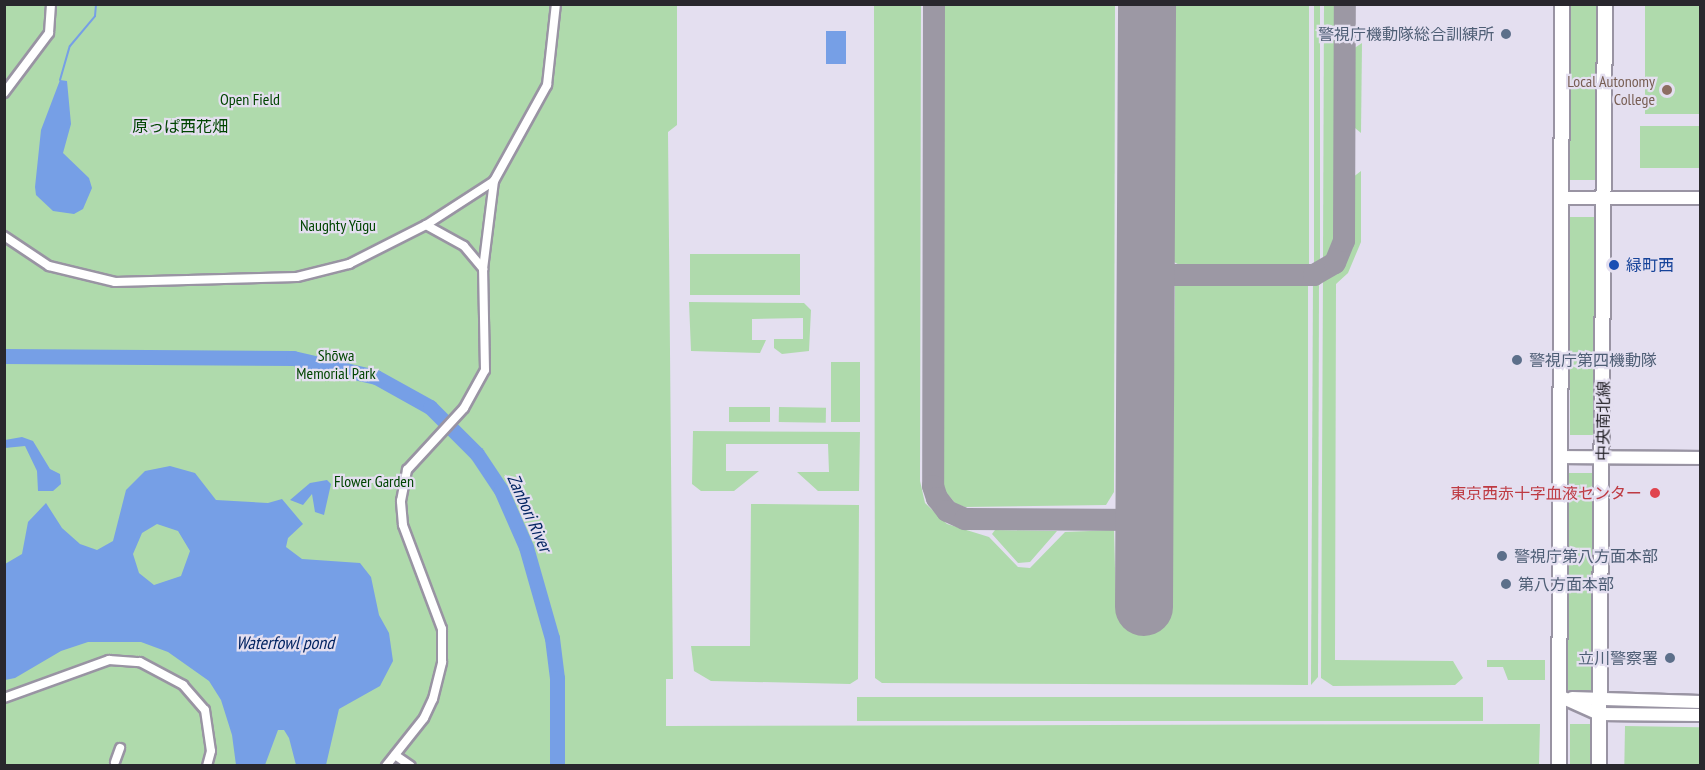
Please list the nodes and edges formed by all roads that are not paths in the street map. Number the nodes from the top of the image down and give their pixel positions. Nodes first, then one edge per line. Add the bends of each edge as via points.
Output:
1 (51, 4) edge
2 (556, 4) edge
3 (1562, 4) edge
4 (1605, 4) edge
5 (4, 93) edge
6 (494, 181) junction
7 (1562, 198) junction
8 (1604, 198) junction
9 (1701, 198) edge
10 (426, 225) junction
11 (4, 236) edge
12 (483, 269) junction
13 (1561, 457) junction
14 (1603, 457) junction
15 (1701, 458) edge
16 (1559, 696) junction
17 (4, 698) edge
18 (1701, 702) edge
19 (1600, 708) junction
20 (1701, 715) edge
21 (120, 748) dead end
22 (395, 755) junction
23 (115, 762) dead end
24 (207, 765) edge
25 (386, 765) edge
26 (411, 765) edge
27 (1559, 765) edge
28 (1599, 765) edge

1 - 5 street via 49,33
2 - 6 street via 547,85
3 - 7 main road
4 - 8 main road, 中央南北線
6 - 10 street
6 - 12 street
7 - 8 street
7 - 13 main road
8 - 9 street
8 - 14 main road, 中央南北線
10 - 11 street via 349,264 297,277 206,280 115,282 49,266
10 - 12 street via 464,246
12 - 22 street via 485,370 460,410 407,470 401,501 406,535 427,579 442,629 442,662 433,699
13 - 14 street
13 - 16 main road
14 - 15 street
14 - 19 main road, 中央南北線
16 - 19 street
16 - 27 main road
17 - 24 street via 109,660 140,662 183,685 205,710 211,751
18 - 19 street
19 - 20 street
19 - 28 main road, 中央南北線
21 - 23 street
22 - 25 street
22 - 26 street

